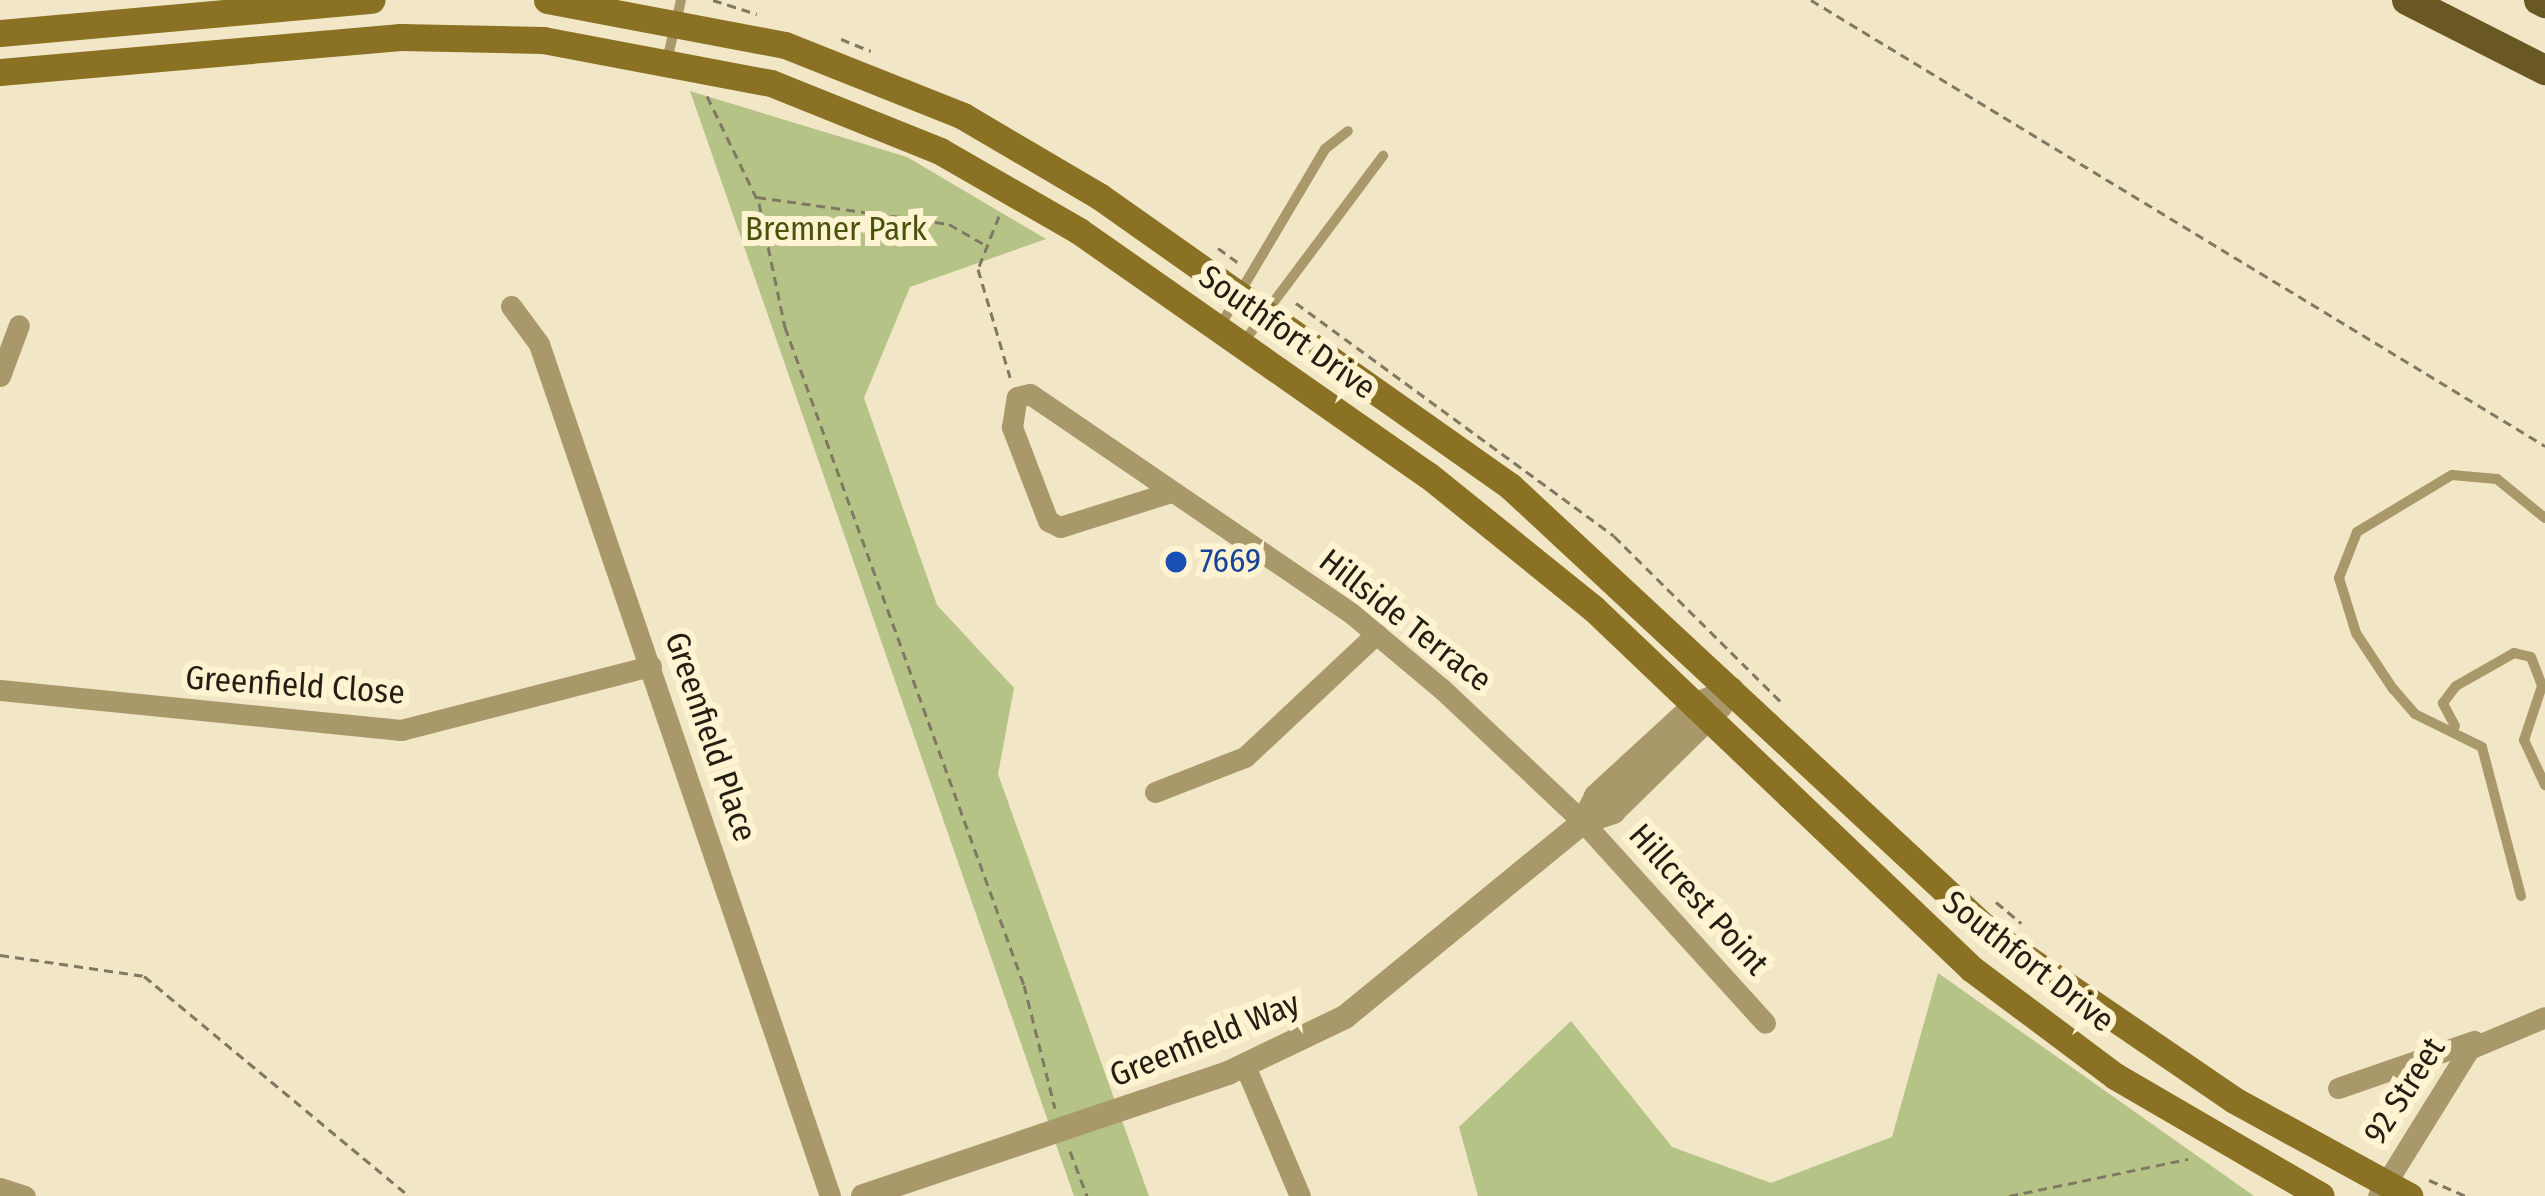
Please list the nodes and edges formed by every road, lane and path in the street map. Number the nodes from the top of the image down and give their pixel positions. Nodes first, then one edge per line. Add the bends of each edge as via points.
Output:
1 (372, 0) edge
2 (547, 0) edge
3 (1811, 0) edge
4 (2407, 0) edge
5 (679, 8) edge
6 (0, 33) edge
7 (668, 56) junction
8 (2545, 70) edge
9 (0, 72) edge
10 (706, 94) dead end
11 (1348, 131) dead end
12 (1383, 157) dead end
13 (755, 197) junction
14 (1000, 215) dead end
15 (983, 244) junction
16 (1251, 301) junction
17 (512, 306) dead end
18 (19, 326) dead end
19 (1230, 337) junction
20 (0, 376) edge
21 (1017, 397) junction
22 (2545, 446) edge
23 (1171, 491) junction
24 (2545, 518) edge
25 (1376, 634) junction
26 (651, 666) junction
27 (1732, 689) junction
28 (0, 690) edge
29 (1702, 715) junction
30 (2455, 726) junction
31 (2545, 784) edge
32 (1155, 792) dead end
33 (1583, 822) junction
34 (2522, 896) dead end
35 (0, 955) edge
36 (2545, 1016) edge
37 (1765, 1023) dead end
38 (2497, 1033) junction
39 (1245, 1066) junction
40 (2338, 1088) dead end
41 (1063, 1129) junction
42 (2188, 1160) dead end
43 (0, 1188) edge
44 (2391, 1192) edge
45 (25, 1196) edge
46 (409, 1196) edge
47 (830, 1196) edge
48 (863, 1196) edge
49 (1087, 1196) edge
50 (1300, 1196) edge
51 (2009, 1196) edge
52 (2321, 1196) edge

1 - 6 main road
2 - 5 main road, Southfort Drive
3 - 22 path
4 - 8 main road
5 - 7 lane
5 - 16 main road, Southfort Drive via 962,116
7 - 9 main road, Southfort Drive via 400,37
7 - 19 main road, Southfort Drive via 855,112 940,152
10 - 13 path
11 - 16 lane via 1325,149
12 - 16 lane
13 - 15 path via 949,224
13 - 41 path via 785,327 1024,985
14 - 15 path
15 - 21 path via 980,280
16 - 19 lane
16 - 19 lane
16 - 27 main road, Southfort Drive via 1510,486
17 - 26 street, Greenfield Place via 538,344
18 - 20 street
19 - 29 main road, Southfort Drive via 1496,527
21 - 23 street, Hillside Terrace via 1030,394
21 - 23 street via 1012,427 1048,521 1060,527
23 - 25 street, Hillside Terrace
24 - 30 lane via 2497,479 2452,475 2345,546 2344,607 2371,660 2415,714
25 - 32 street via 1245,757
25 - 33 street, Hillside Terrace
26 - 28 street, Greenfield Close via 401,730
26 - 47 street, Greenfield Place
27 - 29 street, Greenfield Way
27 - 44 main road, Southfort Drive via 1993,935 2197,1077
29 - 33 street, Greenfield Way via 1596,796
29 - 52 main road, Southfort Drive via 1972,969 2115,1076
30 - 31 lane via 2443,703 2456,686 2514,653 2531,657 2542,686 2524,740
30 - 34 lane via 2488,760
33 - 37 street, Hillcrest Point
33 - 39 street, Greenfield Way via 1402,980
35 - 46 path via 144,976
36 - 38 street, 92 Street
38 - 40 street, 92 Street
38 - 44 street, 92 Street via 2447,1078
39 - 41 street, Greenfield Way
39 - 50 street
41 - 48 street, Greenfield Way
41 - 49 path
42 - 51 path
43 - 45 street

